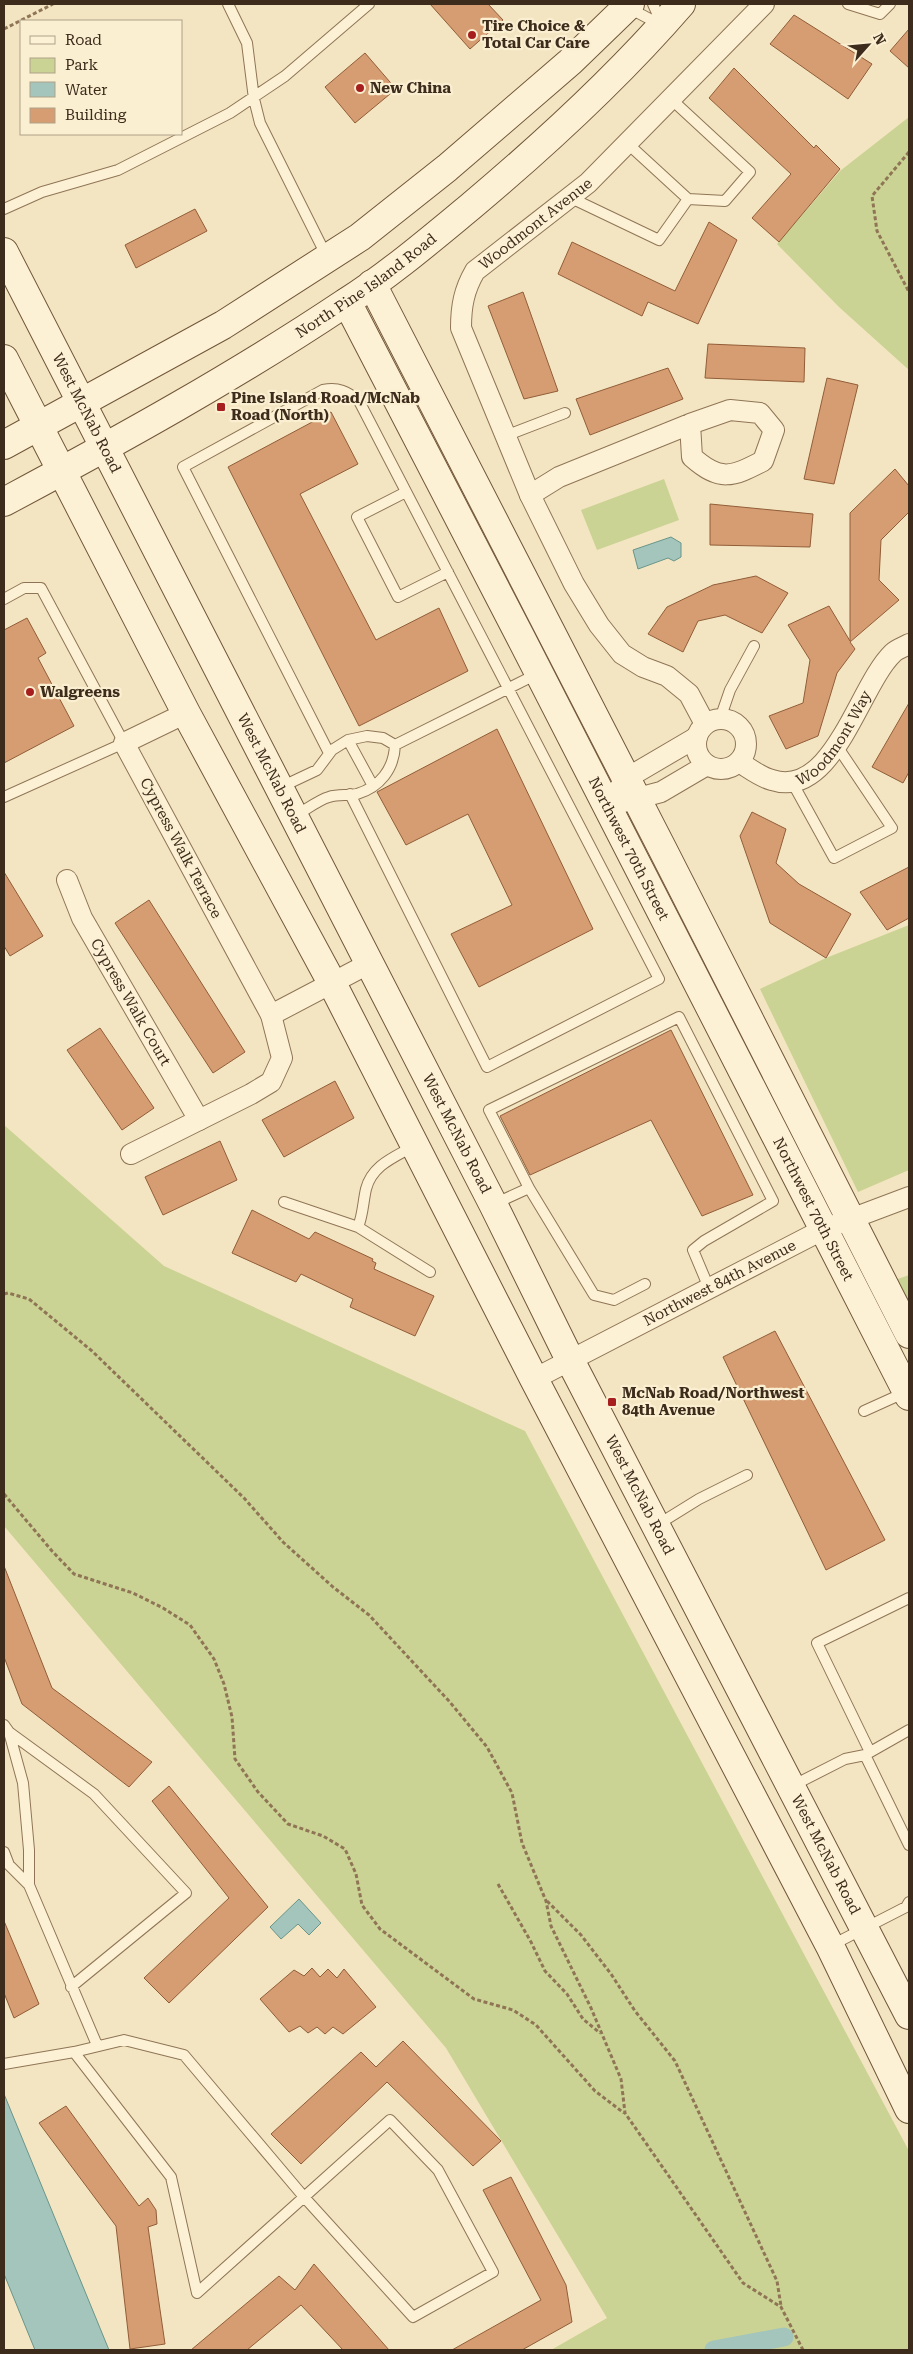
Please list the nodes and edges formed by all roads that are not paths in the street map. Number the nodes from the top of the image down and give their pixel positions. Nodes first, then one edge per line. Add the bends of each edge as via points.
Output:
1 (228, 4) edge
2 (369, 4) edge
3 (681, 4) edge
4 (764, 4) edge
5 (848, 4) edge
6 (890, 4) edge
7 (626, 5) edge
8 (658, 15) edge
9 (254, 98) junction
10 (671, 99) junction
11 (627, 143) junction
12 (569, 197) junction
13 (688, 198) junction
14 (4, 209) edge
15 (4, 252) edge
16 (327, 258) junction
17 (372, 284) junction
18 (347, 302) junction
19 (4, 359) edge
20 (82, 404) junction
21 (565, 413) dead end
22 (442, 419) junction
23 (690, 424) dead end
24 (37, 427) junction
25 (415, 434) junction
26 (506, 436) junction
27 (4, 445) edge
28 (104, 447) junction
29 (61, 471) junction
30 (406, 492) junction
31 (530, 494) junction
32 (4, 502) edge
33 (496, 524) junction
34 (469, 537) junction
35 (448, 572) junction
36 (4, 599) edge
37 (909, 644) edge
38 (754, 646) dead end
39 (539, 673) junction
40 (509, 689) junction
41 (186, 713) junction
42 (707, 727) junction
43 (348, 740) junction
44 (124, 742) junction
45 (396, 745) junction
46 (836, 746) junction
47 (329, 753) junction
48 (739, 762) junction
49 (707, 765) junction
50 (792, 782) junction
51 (373, 786) junction
52 (280, 788) junction
53 (632, 789) junction
54 (350, 794) junction
55 (4, 797) edge
56 (607, 805) junction
57 (294, 816) junction
58 (67, 880) dead end
59 (718, 957) junction
60 (370, 963) junction
61 (691, 970) junction
62 (332, 983) junction
63 (271, 1015) junction
64 (199, 1120) junction
65 (415, 1145) junction
66 (131, 1154) dead end
67 (529, 1188) junction
68 (909, 1196) edge
69 (284, 1202) dead end
70 (493, 1204) junction
71 (850, 1219) junction
72 (358, 1228) junction
73 (824, 1229) junction
74 (430, 1272) dead end
75 (646, 1284) dead end
76 (709, 1288) junction
77 (909, 1334) edge
78 (570, 1360) junction
79 (534, 1379) junction
80 (908, 1394) edge
81 (864, 1411) dead end
82 (747, 1475) dead end
83 (657, 1525) junction
84 (909, 1598) edge
85 (6, 1728) edge
86 (909, 1730) edge
87 (867, 1753) junction
88 (792, 1786) junction
89 (909, 1845) edge
90 (4, 1852) edge
91 (29, 1885) junction
92 (909, 1902) edge
93 (864, 1928) junction
94 (830, 1946) junction
95 (71, 1987) junction
96 (909, 2015) edge
97 (97, 2045) junction
98 (74, 2052) junction
99 (4, 2064) edge
100 (909, 2109) edge
101 (304, 2197) junction

1 - 9 lane via 247,43
2 - 9 lane via 285,76
3 - 8 main road, North Pine Island Road
4 - 10 street, Woodmont Avenue
5 - 6 lane via 880,14
7 - 8 lane
7 - 16 main road via 570,62 447,168 360,237
8 - 17 main road, North Pine Island Road via 574,116 511,172
9 - 14 lane via 118,170 42,192
9 - 16 lane via 260,123
10 - 11 street, Woodmont Avenue
10 - 13 lane via 750,172 725,201
11 - 12 street, Woodmont Avenue via 588,183
11 - 13 lane
12 - 13 lane via 659,240
12 - 26 street, Woodmont Avenue via 475,271 465,287 461,328
15 - 20 main road, West McNab Road
16 - 20 main road via 223,325
17 - 18 main road, North Pine Island Road
17 - 22 main road, Northwest 70th Street
18 - 25 main road, Northwest 70th Street
18 - 28 main road, North Pine Island Road via 230,376
19 - 24 main road
20 - 24 main road
20 - 28 main road, West McNab Road
21 - 26 lane
22 - 25 main road
22 - 33 main road, Northwest 70th Street
23 - 31 street via 560,477
24 - 27 main road
24 - 29 main road
25 - 34 main road, Northwest 70th Street
26 - 31 street, Woodmont Avenue
28 - 29 main road, North Pine Island Road
28 - 52 main road, West McNab Road
29 - 32 main road, North Pine Island Road
29 - 41 main road
30 - 35 lane
30 - 35 lane via 357,517 398,597
30 - 47 lane via 359,401 340,389 323,390 183,467
31 - 42 street, Woodmont Avenue via 574,584 599,625 622,654 667,676 688,694
33 - 34 main road
33 - 53 main road, Northwest 70th Street
34 - 39 main road, Northwest 70th Street
35 - 40 lane
36 - 44 lane via 24,588 41,588
37 - 46 street, Woodmont Way via 893,652 879,670
38 - 42 lane
39 - 40 lane
39 - 56 main road, Northwest 70th Street
40 - 45 lane
40 - 54 lane via 659,979 487,1067
41 - 44 street
41 - 62 main road
42 - 48 street via 736,724 746,746
42 - 49 street via 698,753
42 - 53 street
43 - 45 lane via 367,736 382,738
43 - 47 lane
43 - 51 lane
44 - 55 lane
44 - 63 street, Cypress Walk Terrace
45 - 51 lane via 386,776
46 - 50 street, Woodmont Way via 827,761 813,773
46 - 50 lane via 892,828 834,858
47 - 52 lane via 316,770
48 - 49 street via 723,769
48 - 50 street, Woodmont Way via 773,781
49 - 53 street via 661,792
51 - 54 lane
52 - 57 main road, West McNab Road
53 - 56 street
53 - 59 main road, Northwest 70th Street
54 - 57 lane via 329,796
56 - 61 main road, Northwest 70th Street
57 - 60 main road, West McNab Road
58 - 64 street, Cypress Walk Court via 82,918
59 - 61 main road
59 - 71 main road, Northwest 70th Street
60 - 62 street
60 - 70 main road, West McNab Road
61 - 73 main road, Northwest 70th Street
62 - 63 street
62 - 65 main road
63 - 64 street, Cypress Walk Terrace via 282,1058 271,1082
64 - 66 street, Cypress Walk Terrace
65 - 72 lane via 380,1165 372,1174 366,1187
65 - 79 main road
67 - 70 lane
67 - 75 lane via 594,1295 614,1300
67 - 76 lane via 489,1110 679,1017 773,1201 693,1250
68 - 71 street, Northwest 84th Avenue
69 - 72 lane
70 - 78 main road, West McNab Road
71 - 73 street, Northwest 84th Avenue
71 - 77 main road, Northwest 70th Street
72 - 74 lane
73 - 76 street, Northwest 84th Avenue
73 - 80 main road, Northwest 70th Street
76 - 78 street, Northwest 84th Avenue
78 - 79 street, Northwest 84th Avenue
78 - 83 main road, West McNab Road
79 - 94 main road
80 - 81 lane
82 - 83 lane
83 - 88 main road, West McNab Road
84 - 87 lane via 817,1643
85 - 91 lane via 22,1783
85 - 95 lane via 94,1794 186,1893
86 - 87 lane
87 - 88 lane via 846,1759
87 - 89 lane
88 - 93 main road, West McNab Road
90 - 91 lane via 9,1865
91 - 95 lane
92 - 93 lane via 906,1907
93 - 94 lane
93 - 96 main road, West McNab Road
94 - 100 main road
95 - 97 lane
97 - 98 lane
97 - 101 lane via 124,2040 184,2055
98 - 99 lane
98 - 101 lane via 171,2177 197,2293
101 - 101 lane via 390,2120 438,2170 493,2272 413,2318

